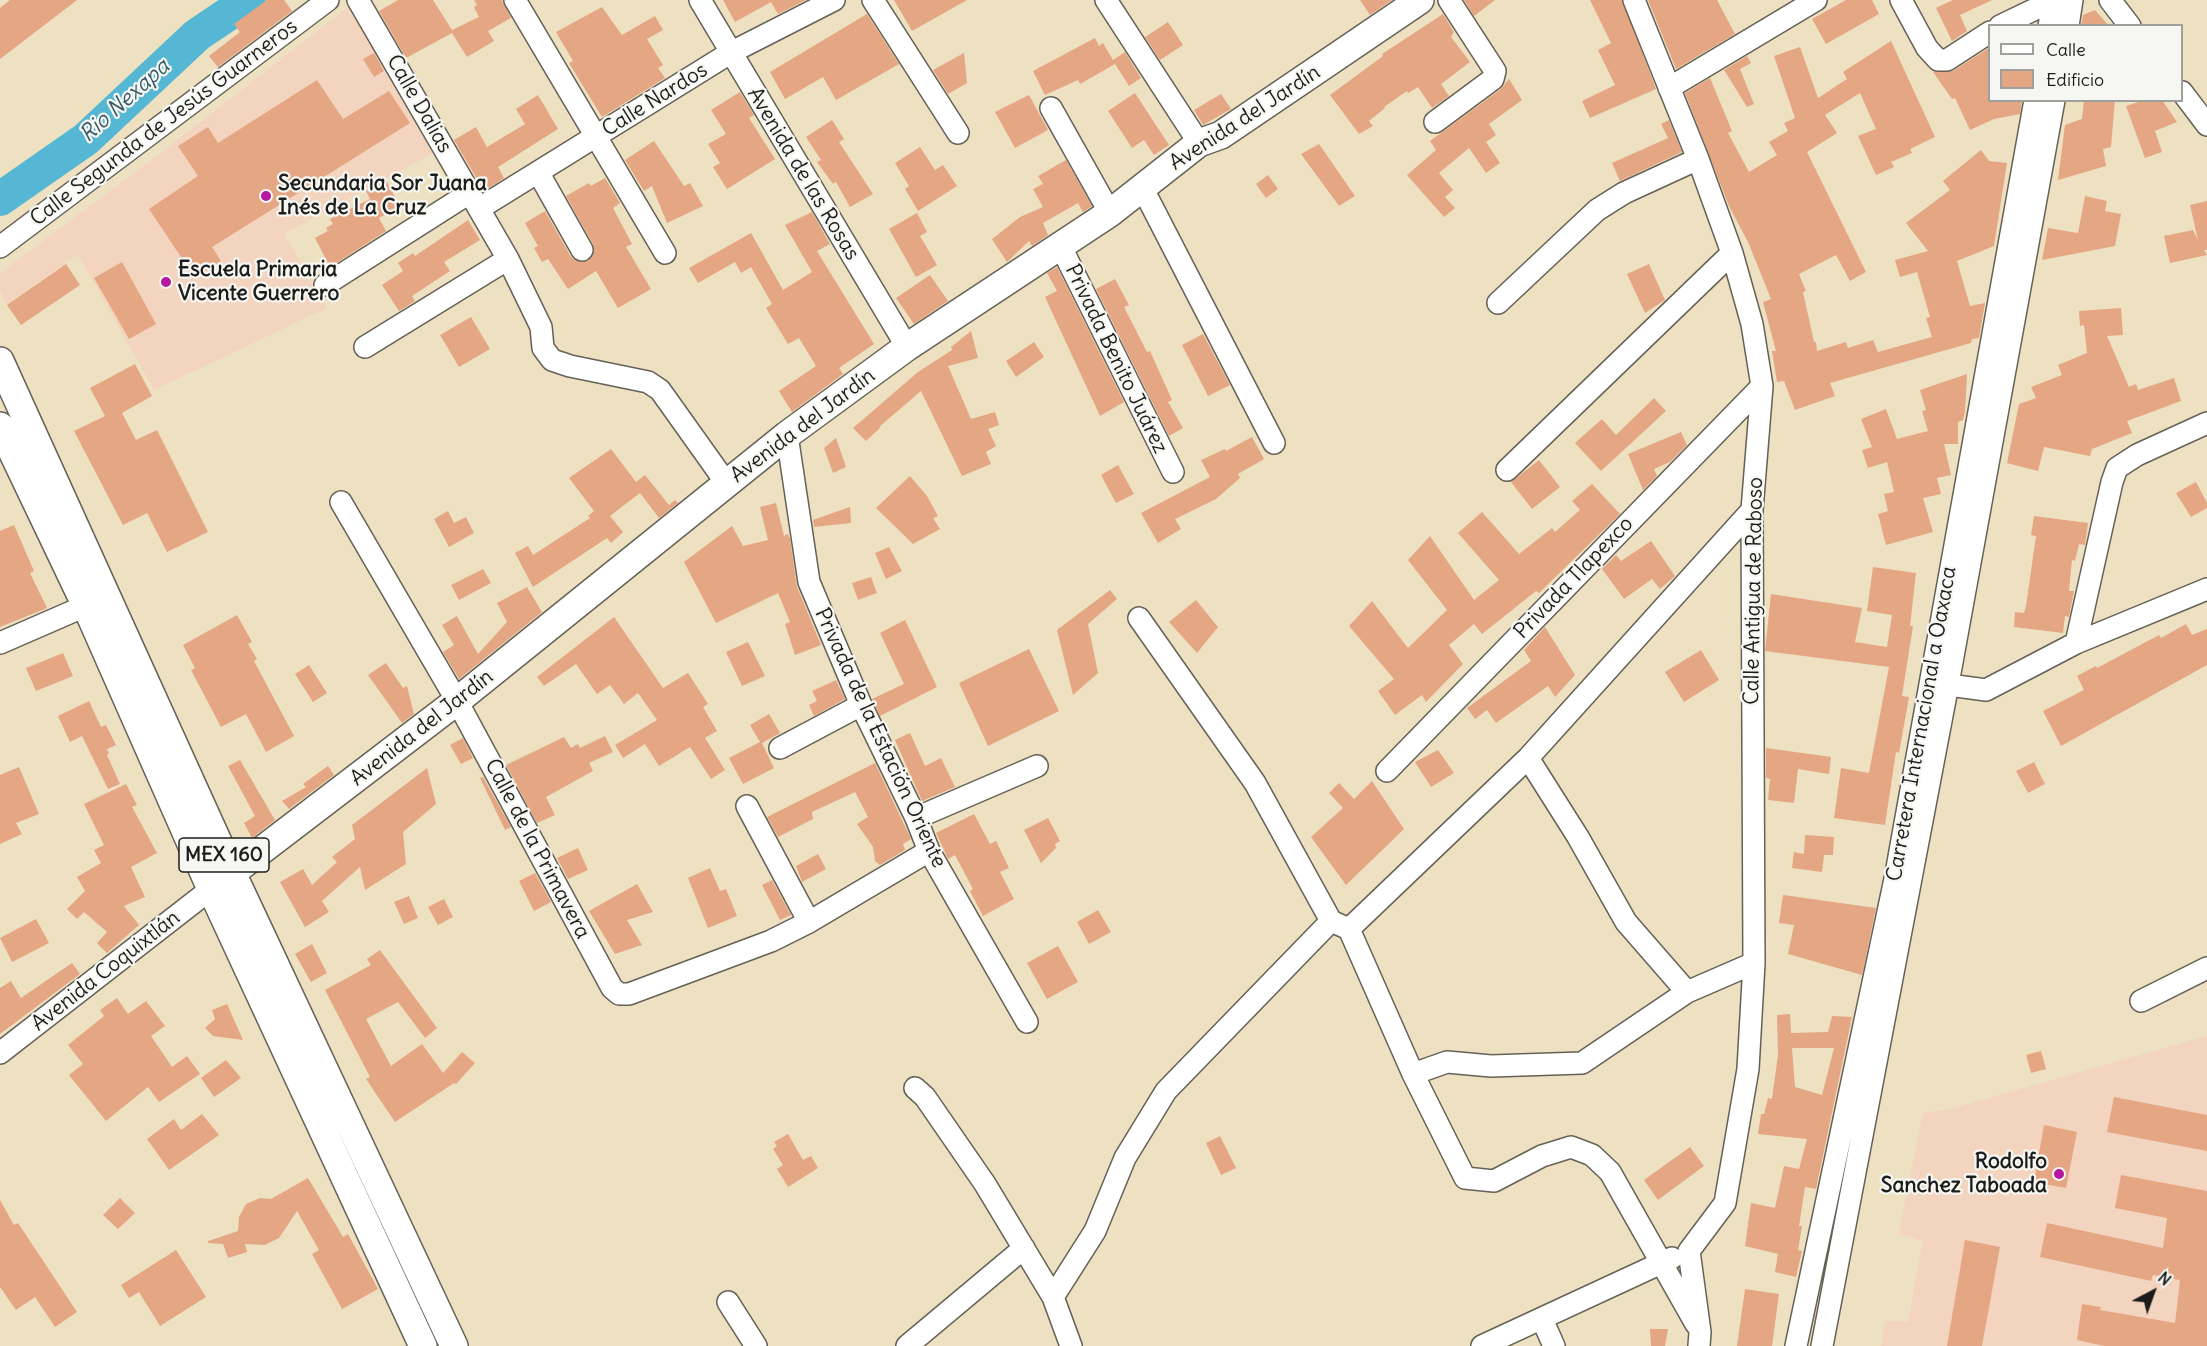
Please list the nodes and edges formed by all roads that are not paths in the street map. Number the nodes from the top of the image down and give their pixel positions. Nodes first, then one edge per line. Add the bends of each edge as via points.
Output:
1 (328, 0) edge
2 (358, 0) edge
3 (515, 0) edge
4 (700, 0) edge
5 (834, 0) edge
6 (873, 0) edge
7 (1106, 0) edge
8 (1449, 0) edge
9 (1634, 0) edge
10 (1816, 0) edge
11 (1901, 0) edge
12 (2054, 0) edge
13 (2072, 0) edge
14 (2110, 0) edge
15 (1406, 4) edge
16 (2004, 24) edge
17 (2049, 24) edge
18 (2068, 24) edge
19 (2128, 24) edge
20 (1988, 33) edge
21 (730, 53) junction
22 (1669, 88) junction
23 (2183, 95) edge
24 (2035, 102) edge
25 (2054, 102) edge
26 (1051, 108) dead end
27 (1435, 122) dead end
28 (2207, 125) edge
29 (958, 133) dead end
30 (596, 137) junction
31 (1199, 143) junction
32 (1698, 159) junction
33 (538, 172) junction
34 (1143, 189) junction
35 (475, 200) junction
36 (1110, 213) junction
37 (1060, 245) junction
38 (0, 247) edge
39 (582, 250) dead end
40 (665, 253) dead end
41 (1732, 254) junction
42 (508, 259) junction
43 (325, 285) dead end
44 (1498, 303) dead end
45 (365, 347) dead end
46 (907, 347) junction
47 (0, 361) edge
48 (1762, 386) junction
49 (2207, 423) edge
50 (0, 426) edge
51 (787, 435) junction
52 (1274, 443) dead end
53 (1507, 470) dead end
54 (1173, 472) dead end
55 (727, 484) junction
56 (340, 502) dead end
57 (1752, 510) junction
58 (2207, 589) edge
59 (97, 601) junction
60 (1139, 618) dead end
61 (1950, 621) junction
62 (0, 643) edge
63 (2076, 643) junction
64 (1938, 683) junction
65 (457, 701) junction
66 (861, 705) junction
67 (780, 748) dead end
68 (1528, 758) junction
69 (1037, 766) dead end
70 (1387, 771) dead end
71 (747, 806) dead end
72 (916, 818) junction
73 (929, 851) junction
74 (222, 882) junction
75 (809, 922) junction
76 (1340, 925) junction
77 (1754, 963) junction
78 (2207, 968) edge
79 (1687, 992) junction
80 (2141, 1001) dead end
81 (1027, 1022) dead end
82 (0, 1053) edge
83 (1413, 1074) junction
84 (915, 1088) dead end
85 (1024, 1248) junction
86 (1689, 1251) junction
87 (1659, 1263) junction
88 (1053, 1297) junction
89 (728, 1302) dead end
90 (1542, 1319) junction
91 (1700, 1339) edge
92 (423, 1346) edge
93 (454, 1346) edge
94 (756, 1346) edge
95 (907, 1346) edge
96 (1071, 1346) edge
97 (1482, 1346) edge
98 (1554, 1346) edge
99 (1796, 1346) edge
100 (1822, 1346) edge

1 - 38 street, Calle Segunda de Jesús Guarneros
2 - 35 street, Calle Dalias
3 - 30 street
4 - 21 street, Avenida de las Rosas
5 - 21 street, Calle Nardos
6 - 29 street
7 - 31 street
8 - 27 street via 1495,71 1493,79
9 - 22 street, Calle Antigua de Raboso
10 - 22 street
11 - 20 street via 1927,48 1938,60 1947,60
12 - 16 street
12 - 17 street
13 - 18 street
14 - 19 street
15 - 31 main road, Avenida del Jardín via 1221,135
21 - 30 street, Calle Nardos
21 - 46 street, Avenida de las Rosas
22 - 32 street, Calle Antigua de Raboso
23 - 28 street
24 - 61 street, Carretera Internacional a Oaxaca
25 - 61 street, Carretera Internacional a Oaxaca
26 - 36 street
30 - 33 street, Calle Nardos
30 - 40 street
31 - 34 main road, Avenida del Jardín
32 - 41 street, Calle Antigua de Raboso
32 - 44 street via 1597,210
33 - 35 street, Calle Nardos
33 - 39 street
34 - 36 main road, Avenida del Jardín
34 - 52 street
35 - 42 street, Calle Dalias
35 - 43 street, Calle Nardos
36 - 37 main road, Avenida del Jardín
37 - 46 main road, Avenida del Jardín
37 - 54 street, Privada Benito Juárez
41 - 48 street, Calle Antigua de Raboso via 1752,324
41 - 53 street
42 - 45 street
42 - 55 street, Calle Dalias via 541,327 543,348 552,360 648,382 660,390
46 - 51 main road, Avenida del Jardín
47 - 59 main road, MEX 160
48 - 57 street, Calle Antigua de Raboso
48 - 70 street, Privada Tlapexco
49 - 63 street via 2117,468
50 - 59 main road, MEX 160
51 - 55 main road, Avenida del Jardín
51 - 66 street, Privada de la Estación Oriente via 809,582
55 - 65 main road, Avenida del Jardín
56 - 65 street, Calle de la Primavera
57 - 68 street
57 - 77 street, Calle Antigua de Raboso
58 - 63 street
59 - 62 street
59 - 74 main road, MEX 160
60 - 76 street via 1255,783
61 - 64 street, Carretera Internacional a Oaxaca
63 - 64 street via 1986,690
64 - 99 street, Carretera Internacional a Oaxaca
64 - 100 street, Carretera Internacional a Oaxaca
65 - 74 main road, Avenida del Jardín
65 - 75 street, Calle de la Primavera via 612,988 619,994 629,994 771,941
66 - 67 street
66 - 72 street, Privada de la Estación Oriente
68 - 76 street
68 - 79 street via 1626,922
69 - 72 street
71 - 75 street
72 - 73 street, Privada de la Estación Oriente
73 - 75 street
73 - 81 street, Privada de la Estación Oriente
74 - 82 street, Avenida Coquixtlán
74 - 92 main road, MEX 160
74 - 93 main road, MEX 160
76 - 83 street
76 - 88 street via 1166,1091 1125,1158 1095,1231
77 - 79 street
77 - 86 street, Calle Antigua de Raboso via 1748,1069 1725,1203
78 - 80 street
79 - 83 street via 1582,1063 1491,1066 1447,1062
83 - 87 street via 1464,1178 1494,1181 1542,1156 1571,1147 1592,1155 1610,1172
84 - 85 street via 985,1184
85 - 88 street
85 - 95 street
86 - 87 street
86 - 91 street
87 - 90 street
87 - 91 street
88 - 96 street
89 - 94 street
90 - 97 street
90 - 98 street

